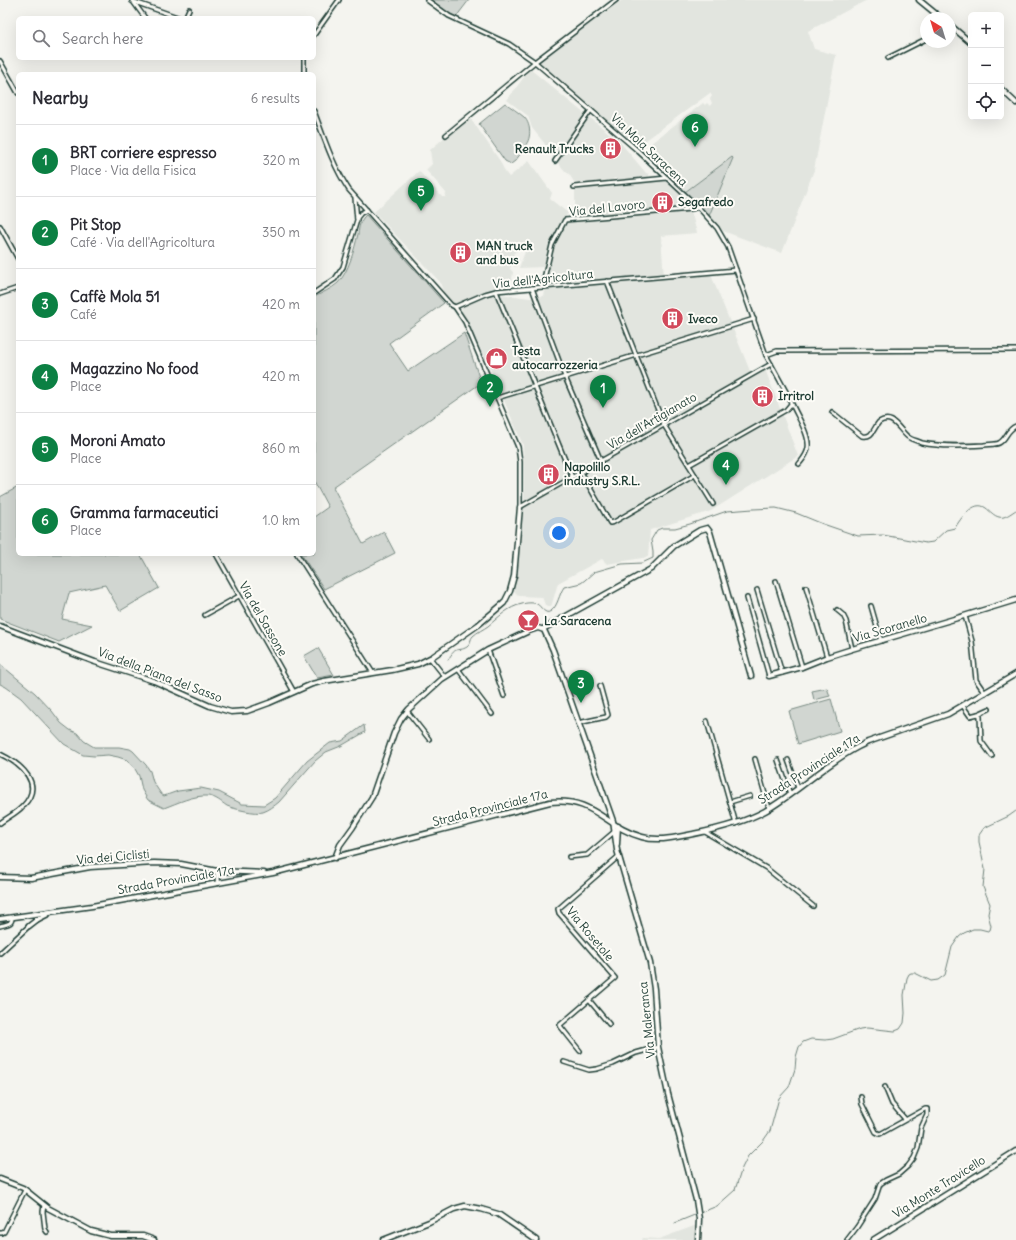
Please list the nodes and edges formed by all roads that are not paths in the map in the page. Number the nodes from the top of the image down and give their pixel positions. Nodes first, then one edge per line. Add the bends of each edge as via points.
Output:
1 (132, 0) edge
2 (339, 0) edge
3 (427, 0) edge
4 (616, 0) edge
5 (919, 0) edge
6 (189, 9) dead end
7 (934, 12) edge
8 (144, 16) edge
9 (175, 16) edge
10 (186, 16) edge
11 (956, 31) edge
12 (316, 32) edge
13 (968, 41) edge
14 (920, 42) edge
15 (888, 58) dead end
16 (304, 60) edge
17 (0, 61) edge
18 (535, 62) junction
19 (304, 72) edge
20 (16, 89) edge
21 (1004, 92) edge
22 (1016, 103) edge
23 (591, 110) junction
24 (316, 116) edge
25 (446, 135) dead end
26 (555, 161) dead end
27 (667, 178) junction
28 (574, 187) dead end
29 (355, 198) junction
30 (698, 207) junction
31 (366, 210) junction
32 (357, 218) junction
33 (0, 226) edge
34 (16, 255) edge
35 (736, 270) junction
36 (607, 281) junction
37 (532, 288) junction
38 (542, 288) junction
39 (16, 289) edge
40 (316, 292) edge
41 (496, 292) junction
42 (0, 294) edge
43 (455, 307) junction
44 (754, 319) junction
45 (1016, 350) edge
46 (766, 355) junction
47 (636, 356) junction
48 (771, 364) junction
49 (565, 377) junction
50 (535, 387) junction
51 (497, 398) junction
52 (791, 404) junction
53 (832, 412) dead end
54 (664, 425) junction
55 (1016, 426) edge
56 (600, 461) junction
57 (799, 464) dead end
58 (689, 465) junction
59 (581, 472) junction
60 (695, 475) junction
61 (572, 477) junction
62 (713, 504) dead end
63 (520, 507) junction
64 (217, 556) edge
65 (298, 556) edge
66 (776, 581) dead end
67 (806, 587) dead end
68 (757, 590) dead end
69 (239, 596) junction
70 (747, 598) dead end
71 (1016, 600) edge
72 (871, 606) dead end
73 (837, 610) dead end
74 (205, 615) dead end
75 (964, 616) junction
76 (0, 626) edge
77 (543, 630) junction
78 (881, 641) junction
79 (852, 649) junction
80 (488, 650) junction
81 (827, 657) junction
82 (430, 658) junction
83 (802, 667) junction
84 (458, 669) junction
85 (373, 673) junction
86 (782, 673) junction
87 (1016, 674) edge
88 (751, 676) dead end
89 (769, 676) joint
90 (445, 677) junction
91 (600, 686) dead end
92 (294, 692) junction
93 (985, 693) junction
94 (504, 696) dead end
95 (963, 706) junction
96 (988, 709) dead end
97 (408, 711) junction
98 (492, 714) dead end
99 (978, 714) junction
100 (707, 721) dead end
101 (578, 723) junction
102 (429, 738) dead end
103 (0, 754) edge
104 (992, 756) dead end
105 (755, 759) dead end
106 (778, 760) dead end
107 (788, 760) dead end
108 (798, 788) junction
109 (790, 794) junction
110 (750, 796) dead end
111 (730, 802) junction
112 (769, 808) junction
113 (0, 823) edge
114 (613, 823) junction
115 (736, 824) junction
116 (618, 826) junction
117 (614, 832) junction
118 (705, 832) junction
119 (617, 846) junction
120 (619, 856) junction
121 (569, 857) dead end
122 (336, 858) junction
123 (217, 871) junction
124 (268, 874) junction
125 (0, 878) edge
126 (218, 883) junction
127 (813, 906) dead end
128 (51, 912) junction
129 (38, 914) junction
130 (24, 916) junction
131 (12, 918) junction
132 (0, 919) edge
133 (36, 920) junction
134 (0, 926) edge
135 (29, 926) junction
136 (0, 953) edge
137 (589, 1000) junction
138 (609, 1024) dead end
139 (658, 1047) junction
140 (580, 1051) dead end
141 (564, 1062) dead end
142 (885, 1087) dead end
143 (861, 1097) dead end
144 (905, 1119) junction
145 (1016, 1151) edge
146 (0, 1179) edge
147 (25, 1190) junction
148 (44, 1205) junction
149 (47, 1232) dead end
150 (0, 1233) edge
151 (394, 1238) edge
152 (154, 1240) edge
153 (383, 1240) edge
154 (536, 1240) edge
155 (698, 1240) edge
156 (847, 1240) edge
157 (873, 1240) edge

1 - 8 street
1 - 9 street
2 - 12 street
3 - 18 street, Via Mola Saracena via 449,16 509,44
4 - 18 street
5 - 7 street
6 - 10 street
11 - 13 street
14 - 15 street
16 - 19 street
17 - 20 street
18 - 23 street, Via Mola Saracena
18 - 25 street
21 - 22 street
23 - 26 street
23 - 27 street, Via Mola Saracena
24 - 29 street via 337,169
27 - 28 street
27 - 30 street, Via Mola Saracena
29 - 31 street
29 - 32 street
30 - 35 street, Via Mola Saracena via 723,237
30 - 38 street, Via del Lavoro via 565,220 552,243
31 - 32 street
31 - 43 street
32 - 40 street via 340,273 332,282
33 - 34 street
35 - 36 street, Via dell'Agricoltura
35 - 44 street, Via Mola Saracena
36 - 38 street, Via dell'Agricoltura
36 - 47 street
37 - 38 street, Via dell'Agricoltura
37 - 41 street, Via dell'Agricoltura
37 - 49 street
39 - 42 street
41 - 43 street, Via dell'Agricoltura
41 - 50 street
43 - 51 street via 466,323
44 - 46 street, Via Mola Saracena
44 - 47 street
45 - 46 street via 777,351
46 - 48 street, Via Mola Saracena
47 - 49 street
47 - 54 street
48 - 52 street, Via Mola Saracena
48 - 54 street, Via dell'Artigianato
49 - 50 street
49 - 56 street
50 - 51 street
50 - 61 street
51 - 63 street via 519,452
52 - 57 street, Via Mola Saracena via 806,432 809,447
52 - 58 street via 786,410
53 - 55 street via 862,436 870,436 879,422 886,419 895,422 911,438 933,444 968,446 998,443
54 - 56 street, Via dell'Artigianato
54 - 58 street
56 - 59 street, Via dell'Artigianato
58 - 60 street
59 - 60 street via 610,523
59 - 61 street, Via dell'Artigianato
60 - 62 street
61 - 63 street, Via dell'Artigianato
63 - 82 street, Via della Piana del Sasso via 514,576 508,597 481,623
64 - 69 street, Via del Sassone
65 - 85 street
66 - 83 street
67 - 81 street
68 - 86 street
69 - 74 street
69 - 92 street, Via del Sassone
70 - 89 street
71 - 75 street, Via Scoranello
72 - 78 street
73 - 79 street via 846,621
75 - 78 street, Via Scoranello
75 - 93 street via 972,642 976,680
76 - 92 street, Via della Piana del Sasso via 154,681 224,710 250,710
77 - 80 street via 527,632
77 - 88 street via 651,568 666,552 707,528
77 - 101 street via 553,650
78 - 79 street, Via Scoranello
79 - 81 street, Via Scoranello
80 - 84 street
80 - 94 street
81 - 83 street, Via Scoranello
82 - 85 street, Via della Piana del Sasso via 406,667
82 - 90 street
83 - 86 street, Via Scoranello
84 - 90 street
84 - 98 street
85 - 92 street, Via della Piana del Sasso via 324,681
86 - 89 street, Via Scoranello
87 - 93 street, Strada Provinciale 17a
90 - 97 street
91 - 101 street via 608,715
93 - 95 street, Strada Provinciale 17a
95 - 99 street via 970,716
95 - 108 street, Strada Provinciale 17a via 935,719 861,745
96 - 99 street
97 - 102 street
97 - 122 street via 394,733 372,797 340,845
99 - 104 street via 981,740
100 - 111 street
101 - 114 street
103 - 113 street via 25,771 32,791 29,800 21,809
105 - 112 street
106 - 109 street
107 - 108 street
108 - 109 street, Strada Provinciale 17a
109 - 112 street, Strada Provinciale 17a
110 - 111 street
111 - 115 street
112 - 115 street, Strada Provinciale 17a
114 - 116 street, Strada Provinciale 17a
114 - 117 street
114 - 122 street, Strada Provinciale 17a via 580,804 557,802
115 - 118 street, Strada Provinciale 17a
116 - 118 street, Strada Provinciale 17a via 636,835 655,840
116 - 119 street
117 - 119 street
117 - 121 street via 587,855
118 - 127 street via 766,868
119 - 120 street, Via Maleranca
120 - 137 street, Via Rosetole via 558,910 615,978
120 - 139 street, Via Maleranca via 650,963
122 - 124 street, Strada Provinciale 17a
123 - 124 street, Via dei Ciclisti
123 - 125 street, Via dei Ciclisti via 181,864 154,863 90,868 31,878
123 - 126 street
124 - 126 street, Strada Provinciale 17a
126 - 128 street, Strada Provinciale 17a
128 - 129 street, Strada Provinciale 17a
128 - 133 street
129 - 130 street, Strada Provinciale 17a
129 - 133 street
129 - 135 street
130 - 131 street, Strada Provinciale 17a
130 - 135 street via 29,920
131 - 132 street, Strada Provinciale 17a
131 - 134 street via 11,923
133 - 135 street
135 - 136 street
137 - 138 street
137 - 140 street via 560,1025
139 - 141 street via 636,1053 597,1070
139 - 155 street, Via Maleranca via 697,1204
142 - 144 street via 892,1104
143 - 144 street via 862,1104 878,1134 888,1131
144 - 156 street via 927,1109 914,1158 899,1174 880,1184 875,1199
145 - 157 street, Via Monte Travicello
146 - 147 street
147 - 148 street
147 - 150 street via 4,1232
148 - 149 street via 43,1215
148 - 152 street via 100,1234 114,1237 145,1236
151 - 153 street
151 - 154 street via 465,1206 495,1212

